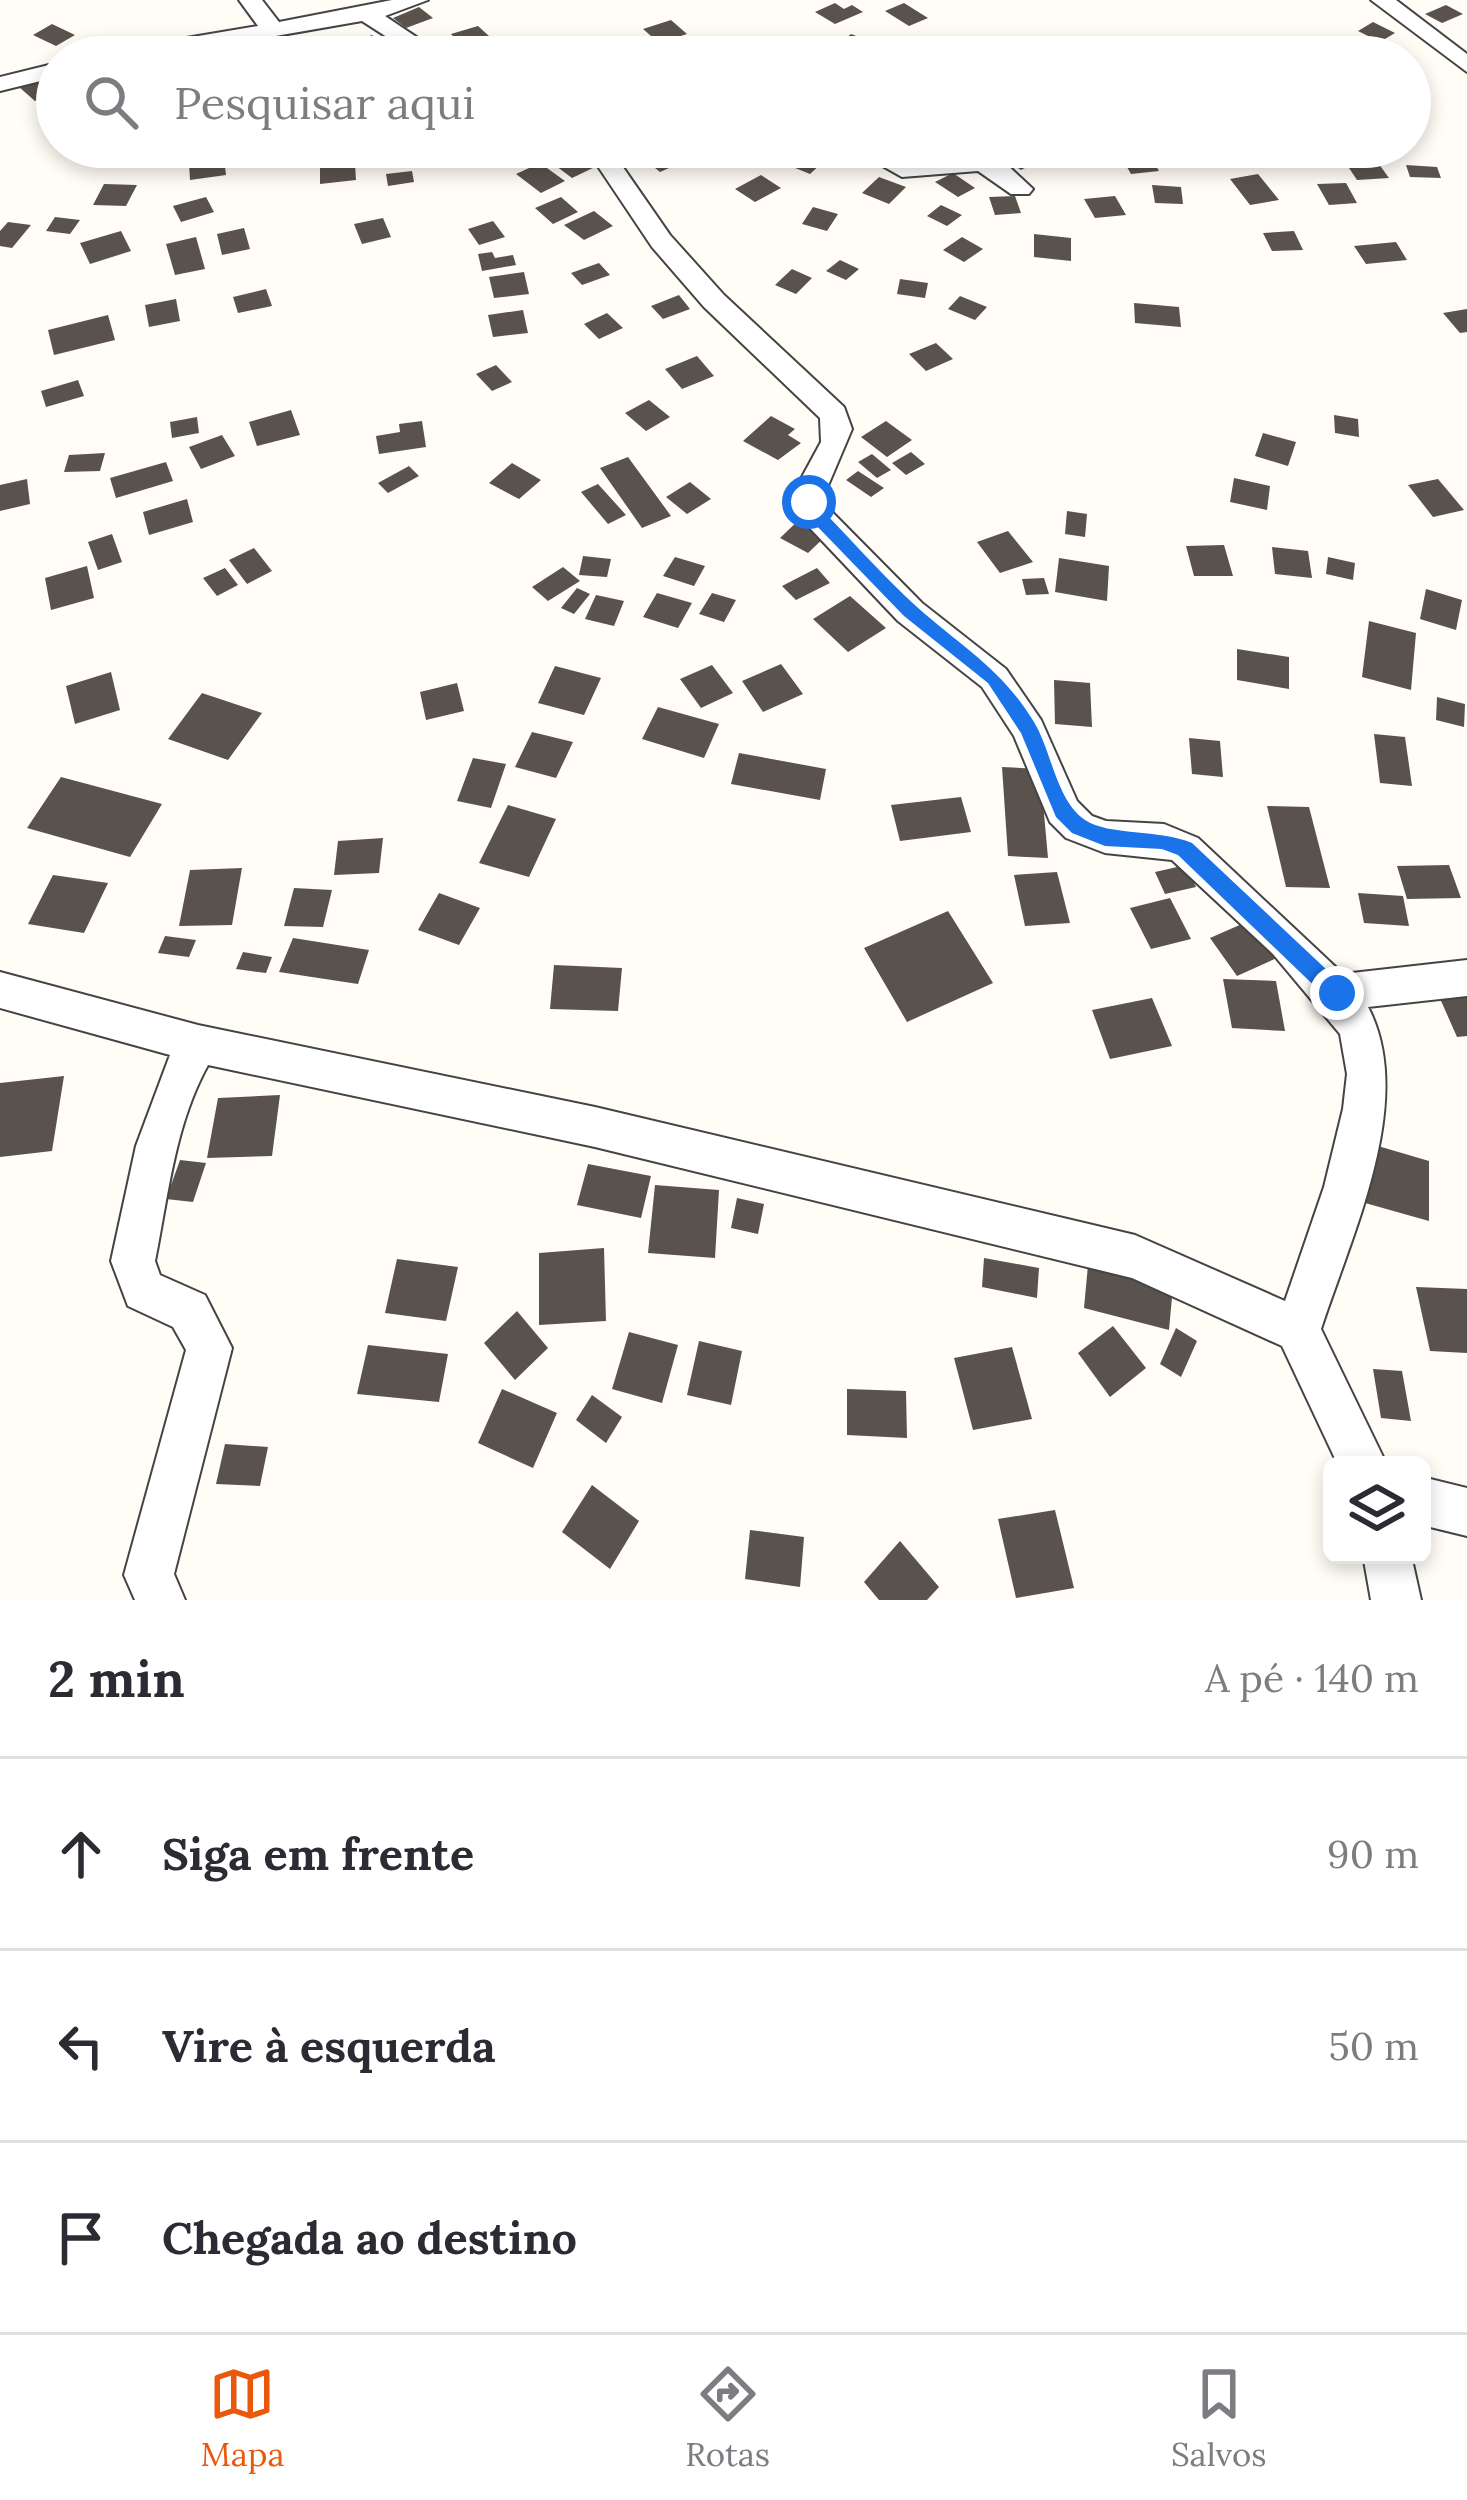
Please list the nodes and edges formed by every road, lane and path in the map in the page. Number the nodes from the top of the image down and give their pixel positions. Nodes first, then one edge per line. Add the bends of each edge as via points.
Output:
1 (250, 0) edge
2 (417, 0) edge
3 (1382, 0) edge
4 (366, 14) junction
5 (274, 31) junction
6 (243, 36) edge
7 (401, 36) edge
8 (1429, 36) edge
9 (1431, 37) edge
10 (1467, 65) edge
11 (36, 75) edge
12 (0, 84) edge
13 (614, 168) edge
14 (900, 168) edge
15 (945, 168) edge
16 (996, 168) edge
17 (1020, 190) dead end
18 (1467, 978) edge
19 (0, 990) edge
20 (1337, 993) junction
21 (198, 1044) junction
22 (1298, 1330) junction
23 (1359, 1456) edge
24 (1431, 1503) edge
25 (1467, 1512) edge
26 (1389, 1564) edge
27 (160, 1600) edge
28 (1396, 1600) edge

1 - 5 street
2 - 4 street
3 - 8 street
4 - 5 street
4 - 7 street
5 - 6 street
9 - 10 street
11 - 12 street
13 - 20 street via 661,241 714,301 834,414 838,440 809,487 809,502 910,612 994,678 1029,730 1063,811 1105,837 1185,849
14 - 15 street
16 - 17 street
18 - 20 street
19 - 21 street
20 - 22 street via 1365,1041 1366,1114
21 - 22 street via 595,1127 1135,1256
21 - 27 street via 157,1146 133,1261 144,1290 189,1311 209,1348 149,1574
22 - 23 street
24 - 25 street
26 - 28 street

